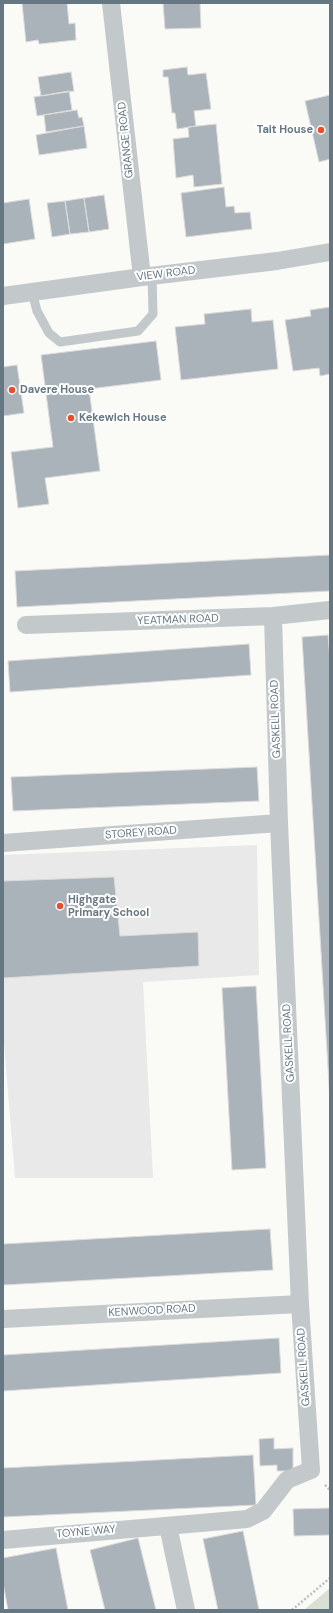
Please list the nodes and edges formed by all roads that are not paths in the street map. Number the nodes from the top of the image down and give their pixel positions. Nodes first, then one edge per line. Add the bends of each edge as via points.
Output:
1 (111, 3) edge
2 (330, 252) edge
3 (147, 276) junction
4 (32, 292) junction
5 (3, 296) edge
6 (330, 610) edge
7 (273, 616) junction
8 (26, 625) dead end
9 (279, 823) junction
10 (3, 844) edge
11 (300, 1304) junction
12 (3, 1319) edge
13 (311, 1470) joint
14 (168, 1526) junction
15 (3, 1540) edge
16 (186, 1610) edge

1 - 3 street, GRANGE ROAD
2 - 3 street, VIEW ROAD via 277,261
3 - 4 street, VIEW ROAD
3 - 4 lane via 153,314 138,331 60,342 49,333 36,311
4 - 5 street, VIEW ROAD
6 - 7 street, YEATMAN ROAD
7 - 8 street, YEATMAN ROAD
7 - 9 street, GASKELL ROAD
9 - 10 street, STOREY ROAD
9 - 11 street, GASKELL ROAD
11 - 12 street, KENWOOD ROAD
11 - 13 street, GASKELL ROAD
13 - 14 street, TOYNE WAY via 287,1480 263,1511 248,1519
14 - 15 street, TOYNE WAY
14 - 16 street

